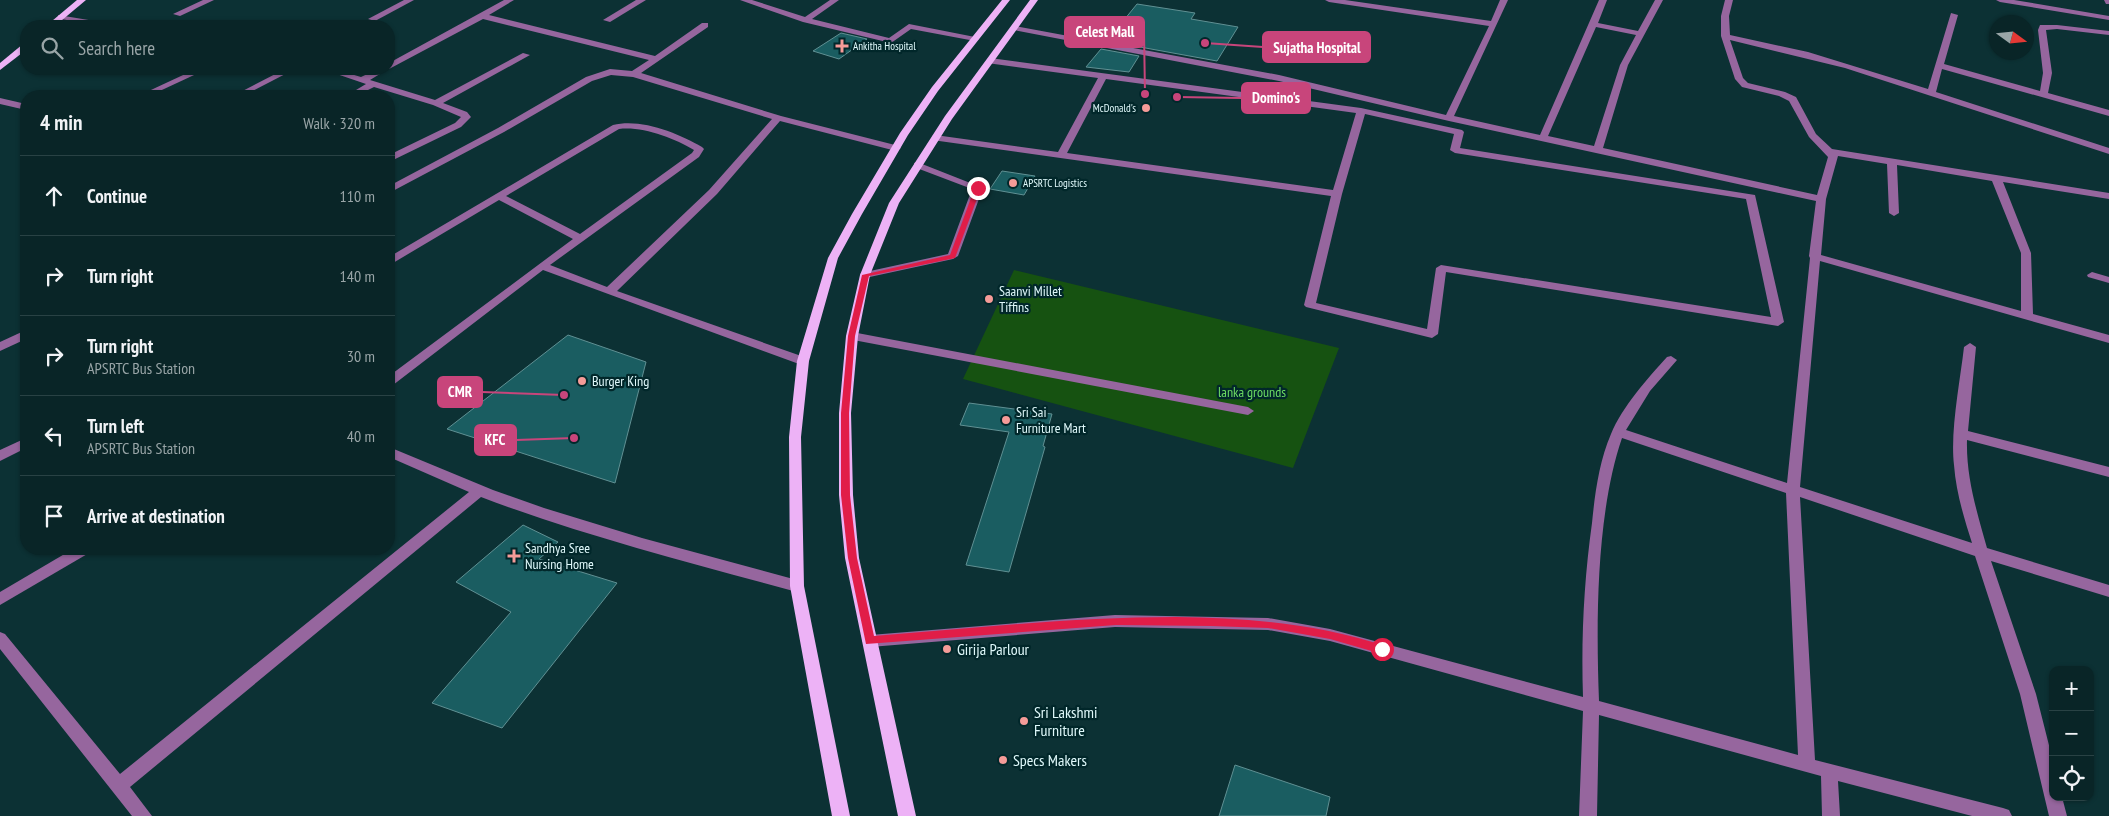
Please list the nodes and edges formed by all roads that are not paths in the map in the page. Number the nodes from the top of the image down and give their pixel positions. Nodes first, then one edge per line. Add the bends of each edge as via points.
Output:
1 (82, 0) edge
2 (210, 0) edge
3 (410, 0) edge
4 (510, 0) edge
5 (642, 0) edge
6 (744, 0) edge
7 (835, 0) edge
8 (1006, 0) edge
9 (1034, 0) edge
10 (1329, 0) edge
11 (1504, 0) edge
12 (1603, 0) edge
13 (1658, 0) edge
14 (1730, 0) edge
15 (2000, 0) edge
16 (177, 14) dead end
17 (1954, 15) dead end
18 (482, 16) junction
19 (61, 17) junction
20 (2109, 18) edge
21 (372, 19) dead end
22 (57, 20) edge
23 (78, 20) edge
24 (607, 20) dead end
25 (806, 20) junction
26 (1494, 24) junction
27 (1592, 24) junction
28 (705, 25) dead end
29 (1014, 28) junction
30 (2109, 33) edge
31 (1641, 34) junction
32 (1725, 36) junction
33 (975, 39) junction
34 (20, 51) edge
35 (526, 55) dead end
36 (656, 59) junction
37 (990, 61) junction
38 (395, 63) edge
39 (1939, 65) junction
40 (0, 67) edge
41 (634, 74) junction
42 (189, 75) edge
43 (279, 75) edge
44 (347, 75) edge
45 (373, 75) edge
46 (1103, 76) junction
47 (364, 80) junction
48 (375, 83) junction
49 (155, 90) edge
50 (249, 90) edge
51 (362, 90) edge
52 (1931, 93) junction
53 (2043, 94) junction
54 (0, 101) edge
55 (436, 103) junction
56 (20, 106) edge
57 (1361, 111) junction
58 (2109, 113) edge
59 (778, 118) junction
60 (1449, 118) junction
61 (935, 138) junction
62 (1542, 138) junction
63 (896, 148) junction
64 (1598, 150) junction
65 (2109, 151) edge
66 (1830, 152) junction
67 (395, 156) edge
68 (1061, 156) junction
69 (1892, 162) junction
70 (917, 165) junction
71 (1996, 178) junction
72 (395, 187) edge
73 (1337, 194) junction
74 (499, 196) junction
75 (2109, 196) edge
76 (1821, 199) junction
77 (1894, 213) dead end
78 (580, 238) junction
79 (1814, 256) junction
80 (395, 257) edge
81 (542, 266) junction
82 (866, 275) junction
83 (2092, 275) dead end
84 (2109, 280) edge
85 (609, 292) junction
86 (2027, 316) junction
87 (852, 336) junction
88 (20, 337) edge
89 (2109, 339) edge
90 (0, 347) edge
91 (1970, 347) dead end
92 (1671, 360) dead end
93 (803, 362) junction
94 (395, 377) edge
95 (1248, 411) dead end
96 (1618, 432) junction
97 (1961, 434) junction
98 (20, 446) edge
99 (395, 455) edge
100 (0, 456) edge
101 (2109, 472) edge
102 (479, 490) junction
103 (1793, 491) junction
104 (1981, 552) junction
105 (74, 555) edge
106 (797, 586) junction
107 (2109, 591) edge
108 (0, 599) edge
109 (0, 638) edge
110 (870, 641) junction
111 (1591, 705) junction
112 (1807, 764) junction
113 (1829, 770) junction
114 (2049, 780) edge
115 (119, 786) junction
116 (2054, 801) edge
117 (143, 816) edge
118 (841, 816) edge
119 (907, 816) edge
120 (1588, 816) edge
121 (1831, 816) edge
122 (2003, 816) edge
123 (2058, 816) edge

1 - 19 main road
2 - 16 street
3 - 21 street
4 - 18 street
5 - 24 street
6 - 25 street
7 - 25 street
8 - 33 main road
9 - 29 main road
10 - 26 street
11 - 26 street
12 - 27 street
13 - 31 street
14 - 32 street via 1725,16
15 - 20 street
17 - 39 street
18 - 36 street
18 - 38 street
19 - 22 main road
19 - 23 street
25 - 33 street via 890,41 909,26
26 - 60 street
27 - 31 street
27 - 62 street via 1565,92
28 - 36 street
29 - 37 main road
29 - 60 street via 1261,74
30 - 53 street via 2043,27 2048,79
31 - 64 street via 1624,65
32 - 52 street via 1805,54
32 - 66 street via 1741,82 1793,98 1812,135
33 - 63 main road via 935,89
34 - 40 main road
35 - 55 street
36 - 41 street
37 - 46 street
37 - 61 main road
39 - 52 street
39 - 53 street
41 - 59 street
41 - 72 street via 610,72 589,79
42 - 49 street
43 - 50 street
44 - 47 street
45 - 47 street
46 - 57 street
46 - 68 street
47 - 48 street
48 - 51 street
48 - 55 street
52 - 65 street
53 - 58 street
54 - 56 street
55 - 67 street via 459,111 466,117 464,121
57 - 73 street
57 - 73 street via 1459,132 1455,150 1751,197 1778,322 1441,268 1432,334 1310,304
59 - 63 street
59 - 85 street via 713,192
60 - 62 street
61 - 68 street
61 - 70 main road
62 - 64 street
63 - 93 main road via 834,258
64 - 76 street
66 - 69 street
66 - 76 street via 1833,161
68 - 73 street
69 - 71 street
69 - 77 street
70 - 82 main road via 894,203
70 - 82 street via 978,188 953,256
71 - 75 street
71 - 86 street via 2026,253
74 - 78 street
74 - 78 street via 621,125 658,132 699,149 696,155
74 - 80 street
76 - 79 street
78 - 81 street
79 - 86 street
79 - 103 street
81 - 85 street
81 - 94 street
82 - 87 main road
83 - 84 street
85 - 93 street
86 - 89 street
87 - 95 street
87 - 110 main road via 845,413 846,495 852,558
88 - 90 street
91 - 97 street
92 - 96 street via 1646,388
93 - 106 main road via 795,437
96 - 103 street
96 - 111 street via 1602,494 1595,551 1589,646
97 - 101 street
97 - 104 street via 1960,464
98 - 100 street
99 - 102 street
102 - 106 street via 584,528
102 - 115 street
103 - 104 street
103 - 112 street
104 - 107 street
104 - 114 street via 2028,694
105 - 108 street
106 - 118 main road
109 - 115 street
110 - 111 street via 1116,621 1268,624 1330,635
110 - 119 main road
111 - 112 street
111 - 120 street
112 - 113 street
113 - 121 street
113 - 122 street
115 - 117 street
116 - 123 street

